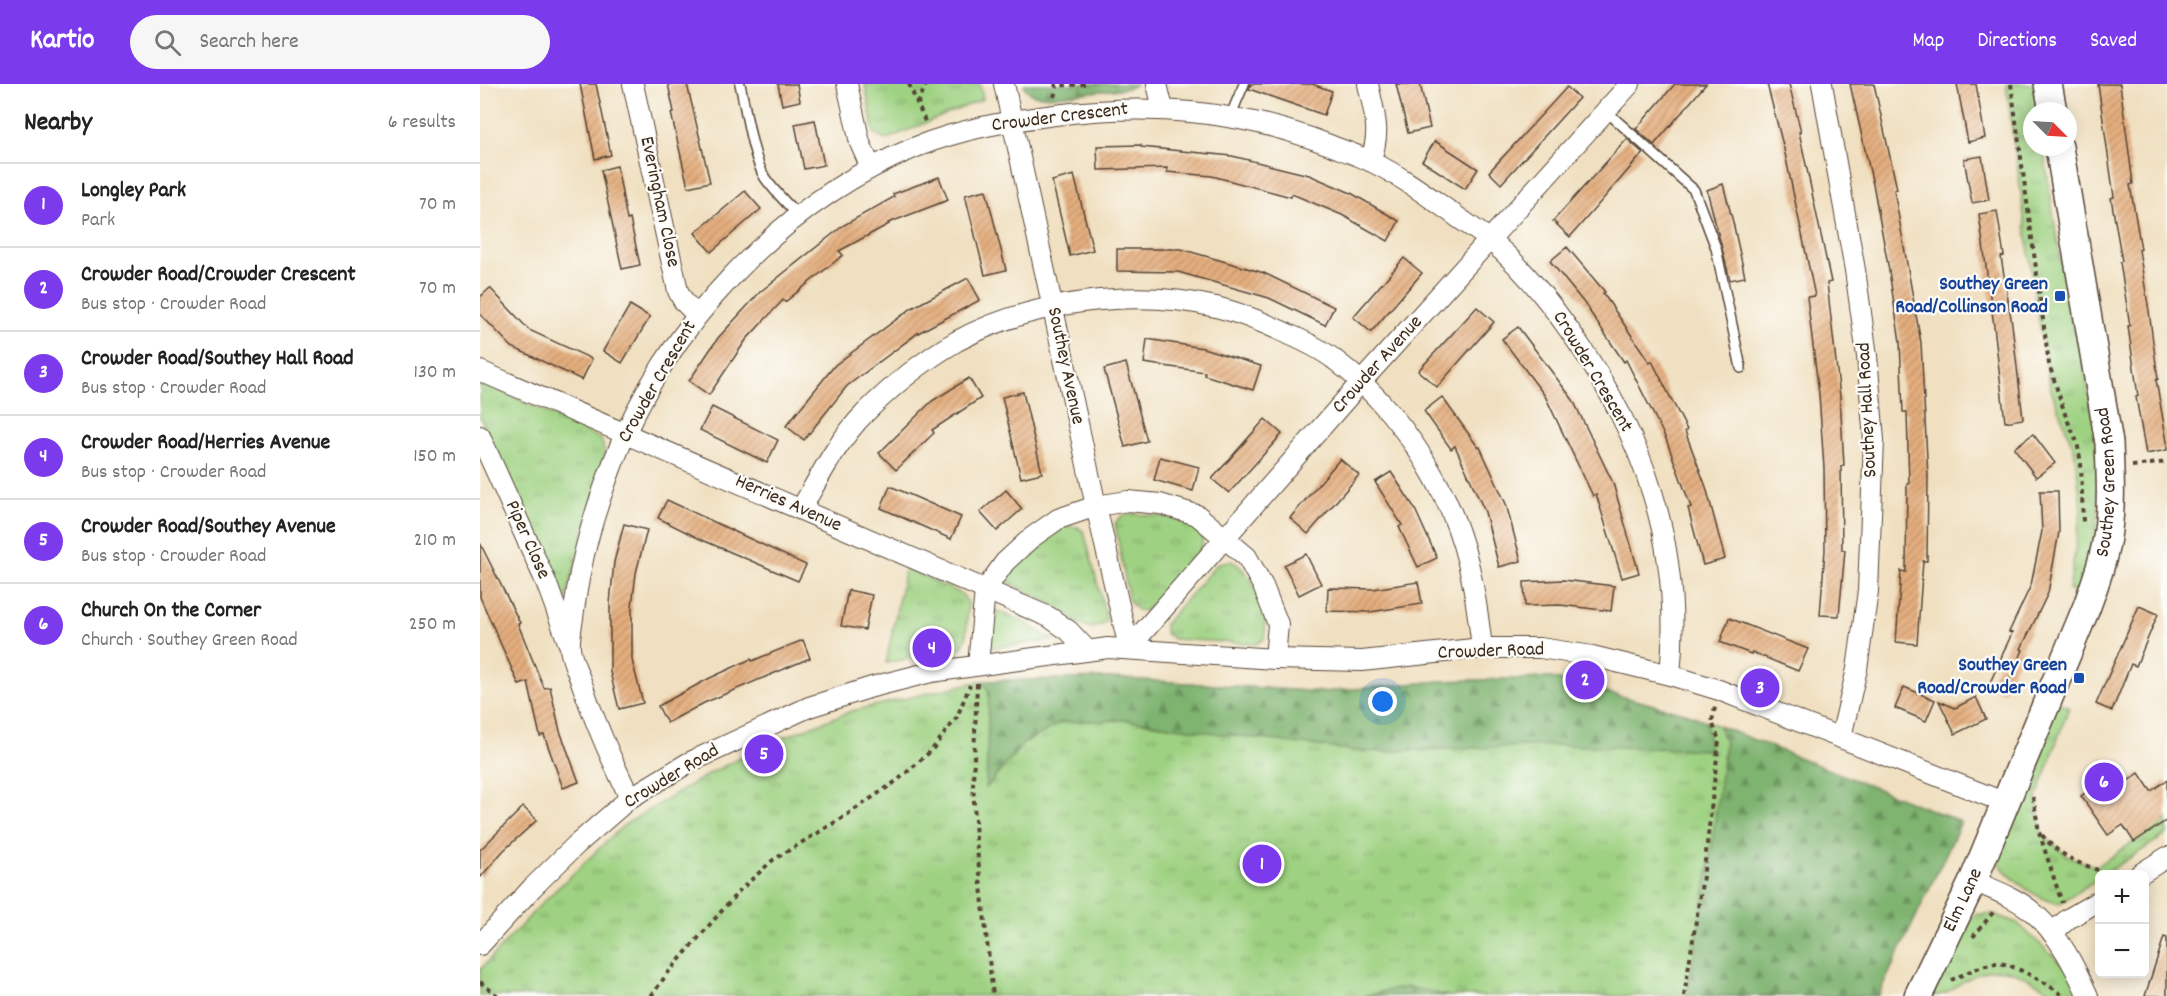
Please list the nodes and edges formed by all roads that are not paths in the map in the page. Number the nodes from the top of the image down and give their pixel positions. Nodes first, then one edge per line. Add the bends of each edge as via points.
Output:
1 (633, 84) edge
2 (740, 84) edge
3 (847, 84) edge
4 (1004, 84) edge
5 (1157, 84) edge
6 (1244, 84) edge
7 (1368, 84) edge
8 (1630, 84) edge
9 (1822, 84) edge
10 (2049, 84) edge
11 (2052, 102) edge
12 (1163, 109) junction
13 (1605, 110) junction
14 (1230, 117) junction
15 (1013, 120) junction
16 (2061, 156) edge
17 (1370, 161) junction
18 (871, 168) junction
19 (799, 216) junction
20 (1490, 240) junction
21 (1052, 308) junction
22 (697, 315) junction
23 (1741, 368) dead end
24 (480, 371) edge
25 (1361, 382) junction
26 (625, 432) junction
27 (480, 436) edge
28 (1096, 506) junction
29 (801, 509) junction
30 (1224, 538) junction
31 (986, 590) junction
32 (570, 647) junction
33 (1129, 648) junction
34 (1482, 648) junction
35 (1087, 650) junction
36 (1275, 659) junction
37 (978, 665) junction
38 (1670, 675) junction
39 (1841, 737) junction
40 (630, 798) junction
41 (2006, 803) junction
42 (2167, 857) edge
43 (2146, 870) edge
44 (1973, 881) junction
45 (2095, 903) edge
46 (2052, 933) junction
47 (480, 945) edge
48 (1918, 996) edge
49 (2088, 996) edge

1 - 22 street, Everingham Close via 678,291
2 - 19 lane via 764,176
3 - 18 street via 860,143
4 - 15 street, Southey Avenue
5 - 12 street
6 - 14 lane
7 - 17 street via 1377,127
8 - 13 street, Crowder Avenue
9 - 39 street, Southey Hall Road via 1855,270 1874,440 1868,591 1857,669
10 - 11 street
12 - 14 street, Crowder Crescent
12 - 15 street, Crowder Crescent
13 - 20 street, Crowder Avenue
13 - 23 lane via 1694,190 1716,248
14 - 17 street, Crowder Crescent via 1308,137
15 - 18 street, Crowder Crescent via 961,131
15 - 21 street, Southey Avenue
16 - 41 street, Southey Green Road via 2101,390 2111,489 2108,531 2087,606
17 - 20 street, Crowder Crescent via 1417,188
18 - 19 street, Crowder Crescent
19 - 22 street, Crowder Crescent via 750,257
20 - 25 street, Crowder Avenue
20 - 38 street, Crowder Crescent via 1553,307 1606,388 1638,450 1665,537 1670,572 1674,636
21 - 25 street via 1102,299 1152,298 1214,307 1260,321 1304,341
21 - 28 street, Southey Avenue
21 - 29 street via 1008,319 957,341 908,375 864,414 826,464
22 - 26 street, Crowder Crescent
24 - 26 street, Herries Avenue
25 - 30 street, Crowder Avenue
25 - 34 street via 1417,448 1436,479 1468,556
26 - 29 street, Herries Avenue
26 - 32 street, Crowder Crescent via 580,564
27 - 32 street, Piper Close via 546,582
28 - 30 street via 1128,501 1160,504 1197,516
28 - 31 street via 1058,519 1031,538 1005,562
28 - 33 street, Southey Avenue
29 - 31 street, Herries Avenue
30 - 33 street, Crowder Avenue
30 - 36 street via 1247,557 1263,586 1278,624
31 - 35 street, Herries Avenue via 1048,617
31 - 37 street
32 - 40 street, Crowder Crescent via 595,723
33 - 35 street, Crowder Road
33 - 36 street, Crowder Road
34 - 36 street, Crowder Road via 1362,661
34 - 38 street, Crowder Road via 1540,648
35 - 37 street, Crowder Road
37 - 40 street, Crowder Road via 931,672 809,706 688,763
38 - 39 street, Crowder Road
39 - 41 street, Crowder Road
40 - 47 street, Crowder Road via 532,888
41 - 44 street, Elm Lane
42 - 43 street
44 - 46 street via 2035,913
44 - 48 street, Elm Lane
45 - 46 street
46 - 49 street

